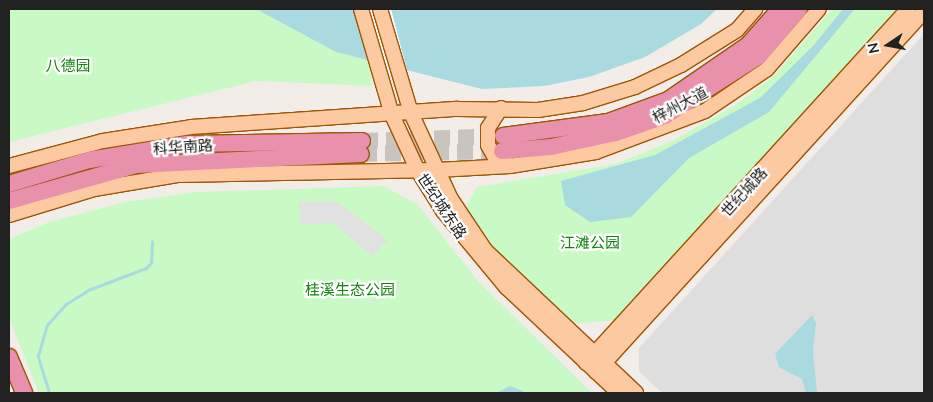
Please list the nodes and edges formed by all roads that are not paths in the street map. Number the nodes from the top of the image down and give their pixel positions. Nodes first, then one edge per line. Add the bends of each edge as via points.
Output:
1 (361, 9) edge
2 (380, 9) edge
3 (755, 9) edge
4 (780, 9) edge
5 (799, 9) edge
6 (819, 9) edge
7 (908, 9) edge
8 (924, 12) edge
9 (501, 108) junction
10 (412, 113) junction
11 (392, 115) junction
12 (136, 165) junction
13 (9, 166) edge
14 (510, 166) junction
15 (437, 170) junction
16 (418, 171) junction
17 (179, 175) junction
18 (9, 184) edge
19 (9, 201) edge
20 (9, 215) edge
21 (9, 358) edge
22 (595, 363) junction
23 (19, 393) edge
24 (24, 393) edge
25 (619, 393) edge
26 (636, 393) edge

1 - 11 main road, 世纪城东路
2 - 10 main road, 世纪城东路 via 397,74
3 - 9 main road via 737,30 635,87 583,103 538,110
4 - 5 highway, 梓州大道 via 748,45 668,100 608,122 503,143 560,145 665,116 759,56
6 - 14 main road via 767,69 705,111 596,152
7 - 22 main road, 世纪城路
8 - 22 main road, 世纪城路
9 - 10 main road
9 - 14 main road via 488,128 488,145 497,161
10 - 11 main road
10 - 15 main road, 世纪城东路
11 - 13 main road via 133,135
11 - 16 main road, 世纪城东路
12 - 17 main road
12 - 18 highway, 科华南路 via 362,147 187,144 89,160
12 - 19 highway, 科华南路
14 - 15 main road
15 - 16 main road
15 - 22 main road, 世纪城东路 via 486,250
16 - 17 main road
16 - 22 main road, 世纪城东路 via 475,255
17 - 20 main road via 94,188
21 - 23 highway
21 - 24 highway
22 - 25 main road
22 - 26 main road

